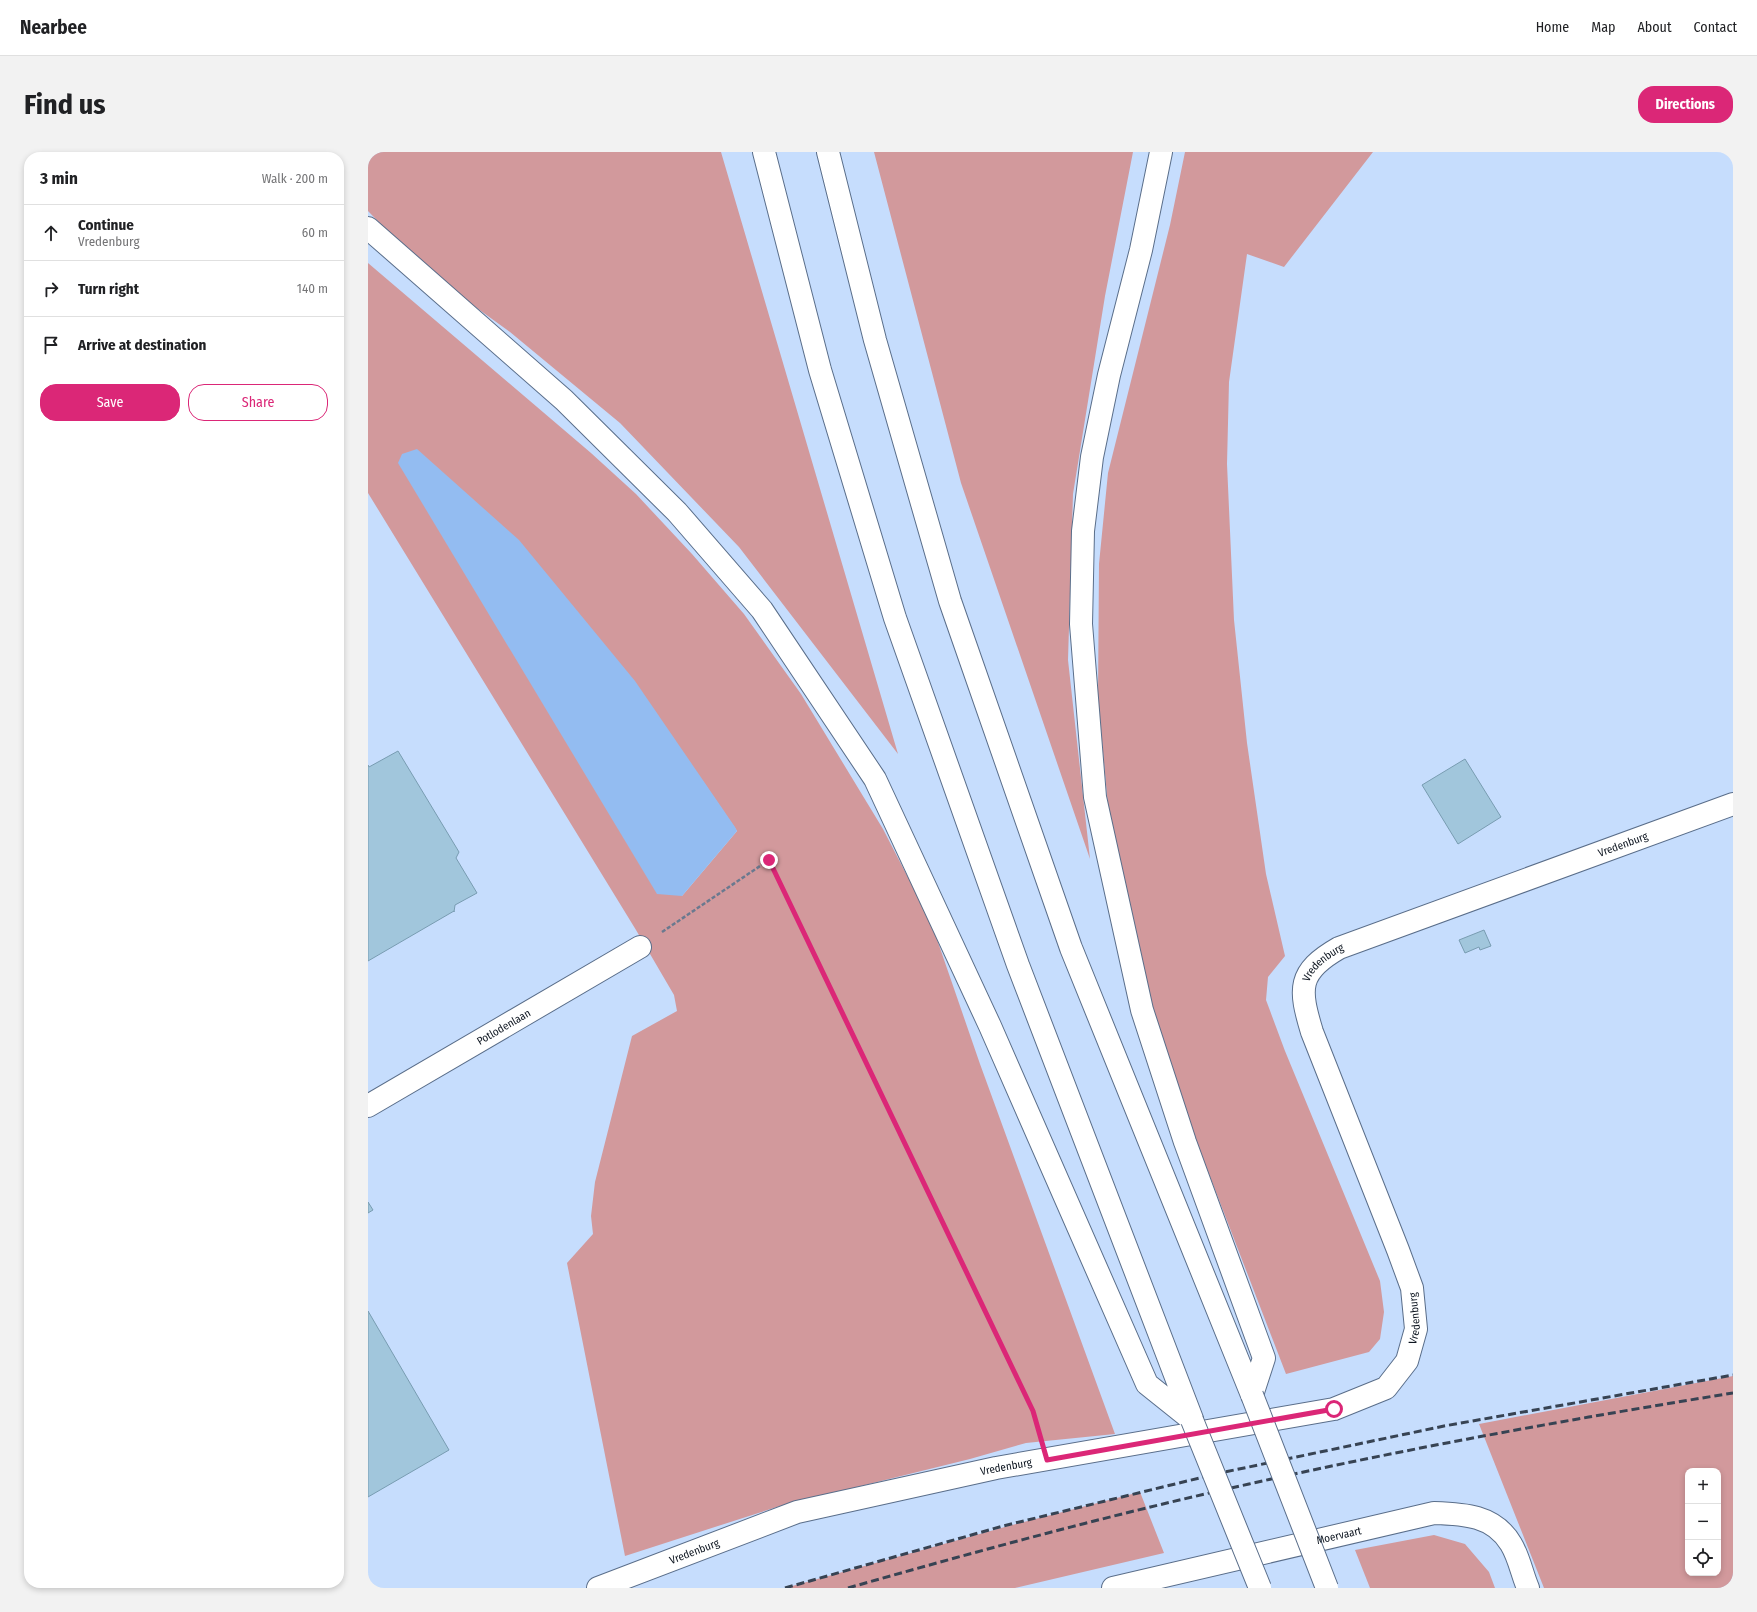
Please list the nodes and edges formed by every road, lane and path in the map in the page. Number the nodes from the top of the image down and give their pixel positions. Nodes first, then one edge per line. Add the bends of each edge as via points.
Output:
1 (764, 152) edge
2 (828, 152) edge
3 (1161, 152) edge
4 (368, 228) edge
5 (1733, 804) edge
6 (640, 947) joint
7 (368, 1106) edge
8 (1252, 1395) junction
9 (1192, 1420) junction
10 (1047, 1460) junction
11 (598, 1588) edge
12 (1112, 1588) edge
13 (1260, 1588) edge
14 (1327, 1588) edge
15 (1528, 1588) edge

1 - 9 main road via 820,370 895,618 1018,965
2 - 8 main road via 875,340 950,601 1071,948
3 - 8 main road via 1141,250 1109,376 1092,457 1083,531 1081,624 1088,721 1095,797 1142,1010 1185,1142 1264,1358
4 - 9 main road via 564,400 677,512 766,616 875,779 994,1033 1147,1384
5 - 10 main road, Vredenburg via 1339,948 1320,959 1311,969 1305,983 1304,1002 1312,1032 1412,1288 1416,1329 1407,1361 1386,1388 1334,1409
6 - 7 main road, Potlodenlaan
6 - 10 path via 769,860 1033,1411
8 - 14 main road, bridge
9 - 13 main road, bridge
10 - 11 main road, Vredenburg via 918,1484 797,1512
12 - 15 main road, Moervaart via 1434,1513 1465,1514 1492,1523 1511,1544

